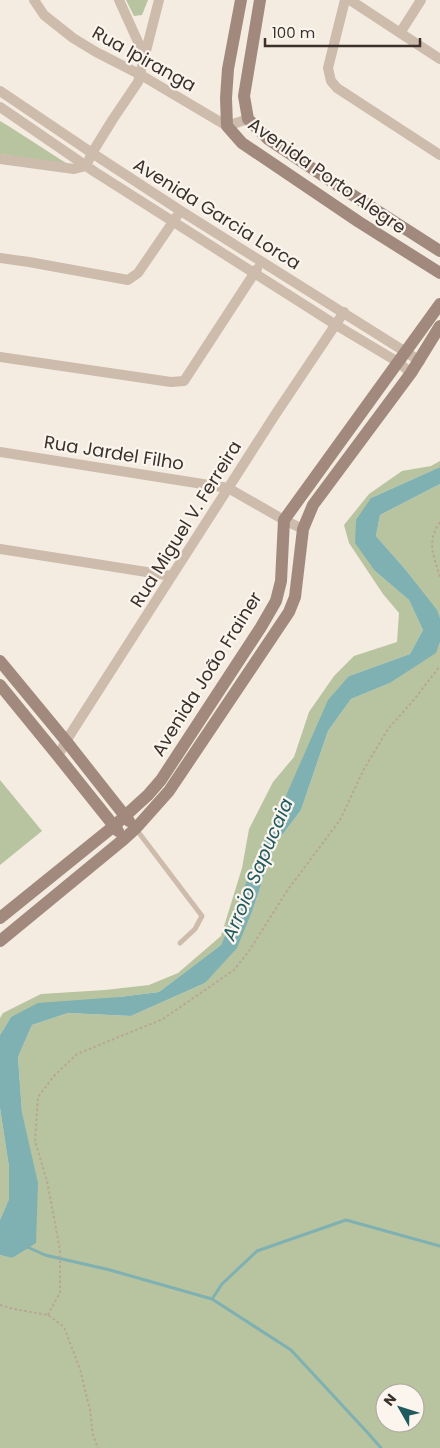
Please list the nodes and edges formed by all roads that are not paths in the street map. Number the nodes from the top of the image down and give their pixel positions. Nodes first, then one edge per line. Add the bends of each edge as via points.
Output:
1 (34, 0) edge
2 (119, 0) edge
3 (158, 0) edge
4 (241, 0) edge
5 (260, 0) edge
6 (344, 0) edge
7 (350, 0) edge
8 (421, 0) edge
9 (400, 33) junction
10 (144, 56) junction
11 (440, 59) edge
12 (141, 75) junction
13 (0, 91) edge
14 (0, 107) edge
15 (248, 119) junction
16 (227, 126) junction
17 (92, 153) junction
18 (440, 155) edge
19 (0, 160) edge
20 (86, 166) junction
21 (181, 211) junction
22 (172, 221) junction
23 (440, 251) edge
24 (0, 258) edge
25 (261, 262) junction
26 (440, 272) edge
27 (254, 273) junction
28 (440, 304) edge
29 (344, 312) junction
30 (336, 325) junction
31 (440, 326) edge
32 (406, 351) junction
33 (0, 357) edge
34 (420, 360) junction
35 (398, 362) junction
36 (411, 373) junction
37 (0, 452) edge
38 (228, 488) junction
39 (284, 520) junction
40 (303, 529) junction
41 (0, 549) edge
42 (172, 576) junction
43 (0, 662) edge
44 (0, 685) edge
45 (66, 741) junction
46 (58, 756) junction
47 (125, 815) junction
48 (114, 826) junction
49 (136, 828) junction
50 (124, 839) junction
51 (0, 918) edge
52 (0, 941) edge
53 (180, 943) dead end

1 - 12 street, Rua Ipiranga via 44,15 60,29
2 - 10 street
3 - 10 street
4 - 16 street, Avenida Porto Alegre via 228,69
5 - 15 street, Avenida Porto Alegre via 244,96
6 - 18 street via 328,68 331,81
7 - 9 street
8 - 9 street
9 - 11 street
10 - 12 street
12 - 16 street, Rua Ipiranga
12 - 17 street
13 - 17 street, Avenida Garcia Lorca
14 - 20 street, Avenida Garcia Lorca
15 - 16 street
15 - 23 street, Avenida Porto Alegre via 268,138
16 - 26 street, Avenida Porto Alegre via 242,142 359,222
17 - 20 street
17 - 21 street, Avenida Garcia Lorca
19 - 20 street via 74,169
20 - 22 street, Avenida Garcia Lorca
21 - 22 street
21 - 25 street, Avenida Garcia Lorca
22 - 24 street via 138,273 128,280
22 - 27 street, Avenida Garcia Lorca
25 - 27 street
25 - 29 street, Avenida Garcia Lorca
27 - 30 street, Avenida Garcia Lorca
27 - 33 street via 184,380 171,382
28 - 32 street
29 - 30 street, Rua Miguel V. Ferreira
29 - 32 street, Avenida Garcia Lorca
30 - 35 street, Avenida Garcia Lorca
30 - 38 street, Rua Miguel V. Ferreira
31 - 34 street, Avenida João Frainer
32 - 34 street, Avenida Garcia Lorca
32 - 35 street
34 - 36 street, Avenida João Frainer
35 - 36 street, Avenida Garcia Lorca
35 - 39 street
36 - 40 street, Avenida João Frainer via 313,505
37 - 38 street, Rua Jardel Filho
38 - 39 street, Rua Jardel Filho
38 - 42 street, Rua Miguel V. Ferreira
39 - 40 street, Rua Jardel Filho
39 - 47 street, Avenida João Frainer via 281,581 276,601 161,780
40 - 49 street, Avenida João Frainer via 295,597 289,612 169,791
41 - 42 street
42 - 45 street, Rua Miguel V. Ferreira
43 - 45 street
44 - 46 street
45 - 46 street, Rua Miguel V. Ferreira
45 - 47 street
46 - 48 street
47 - 48 street, Avenida João Frainer
47 - 49 street
48 - 50 street
48 - 51 street, Avenida João Frainer
49 - 50 street, Avenida João Frainer
49 - 53 lane via 202,916 195,929
50 - 52 street, Avenida João Frainer

